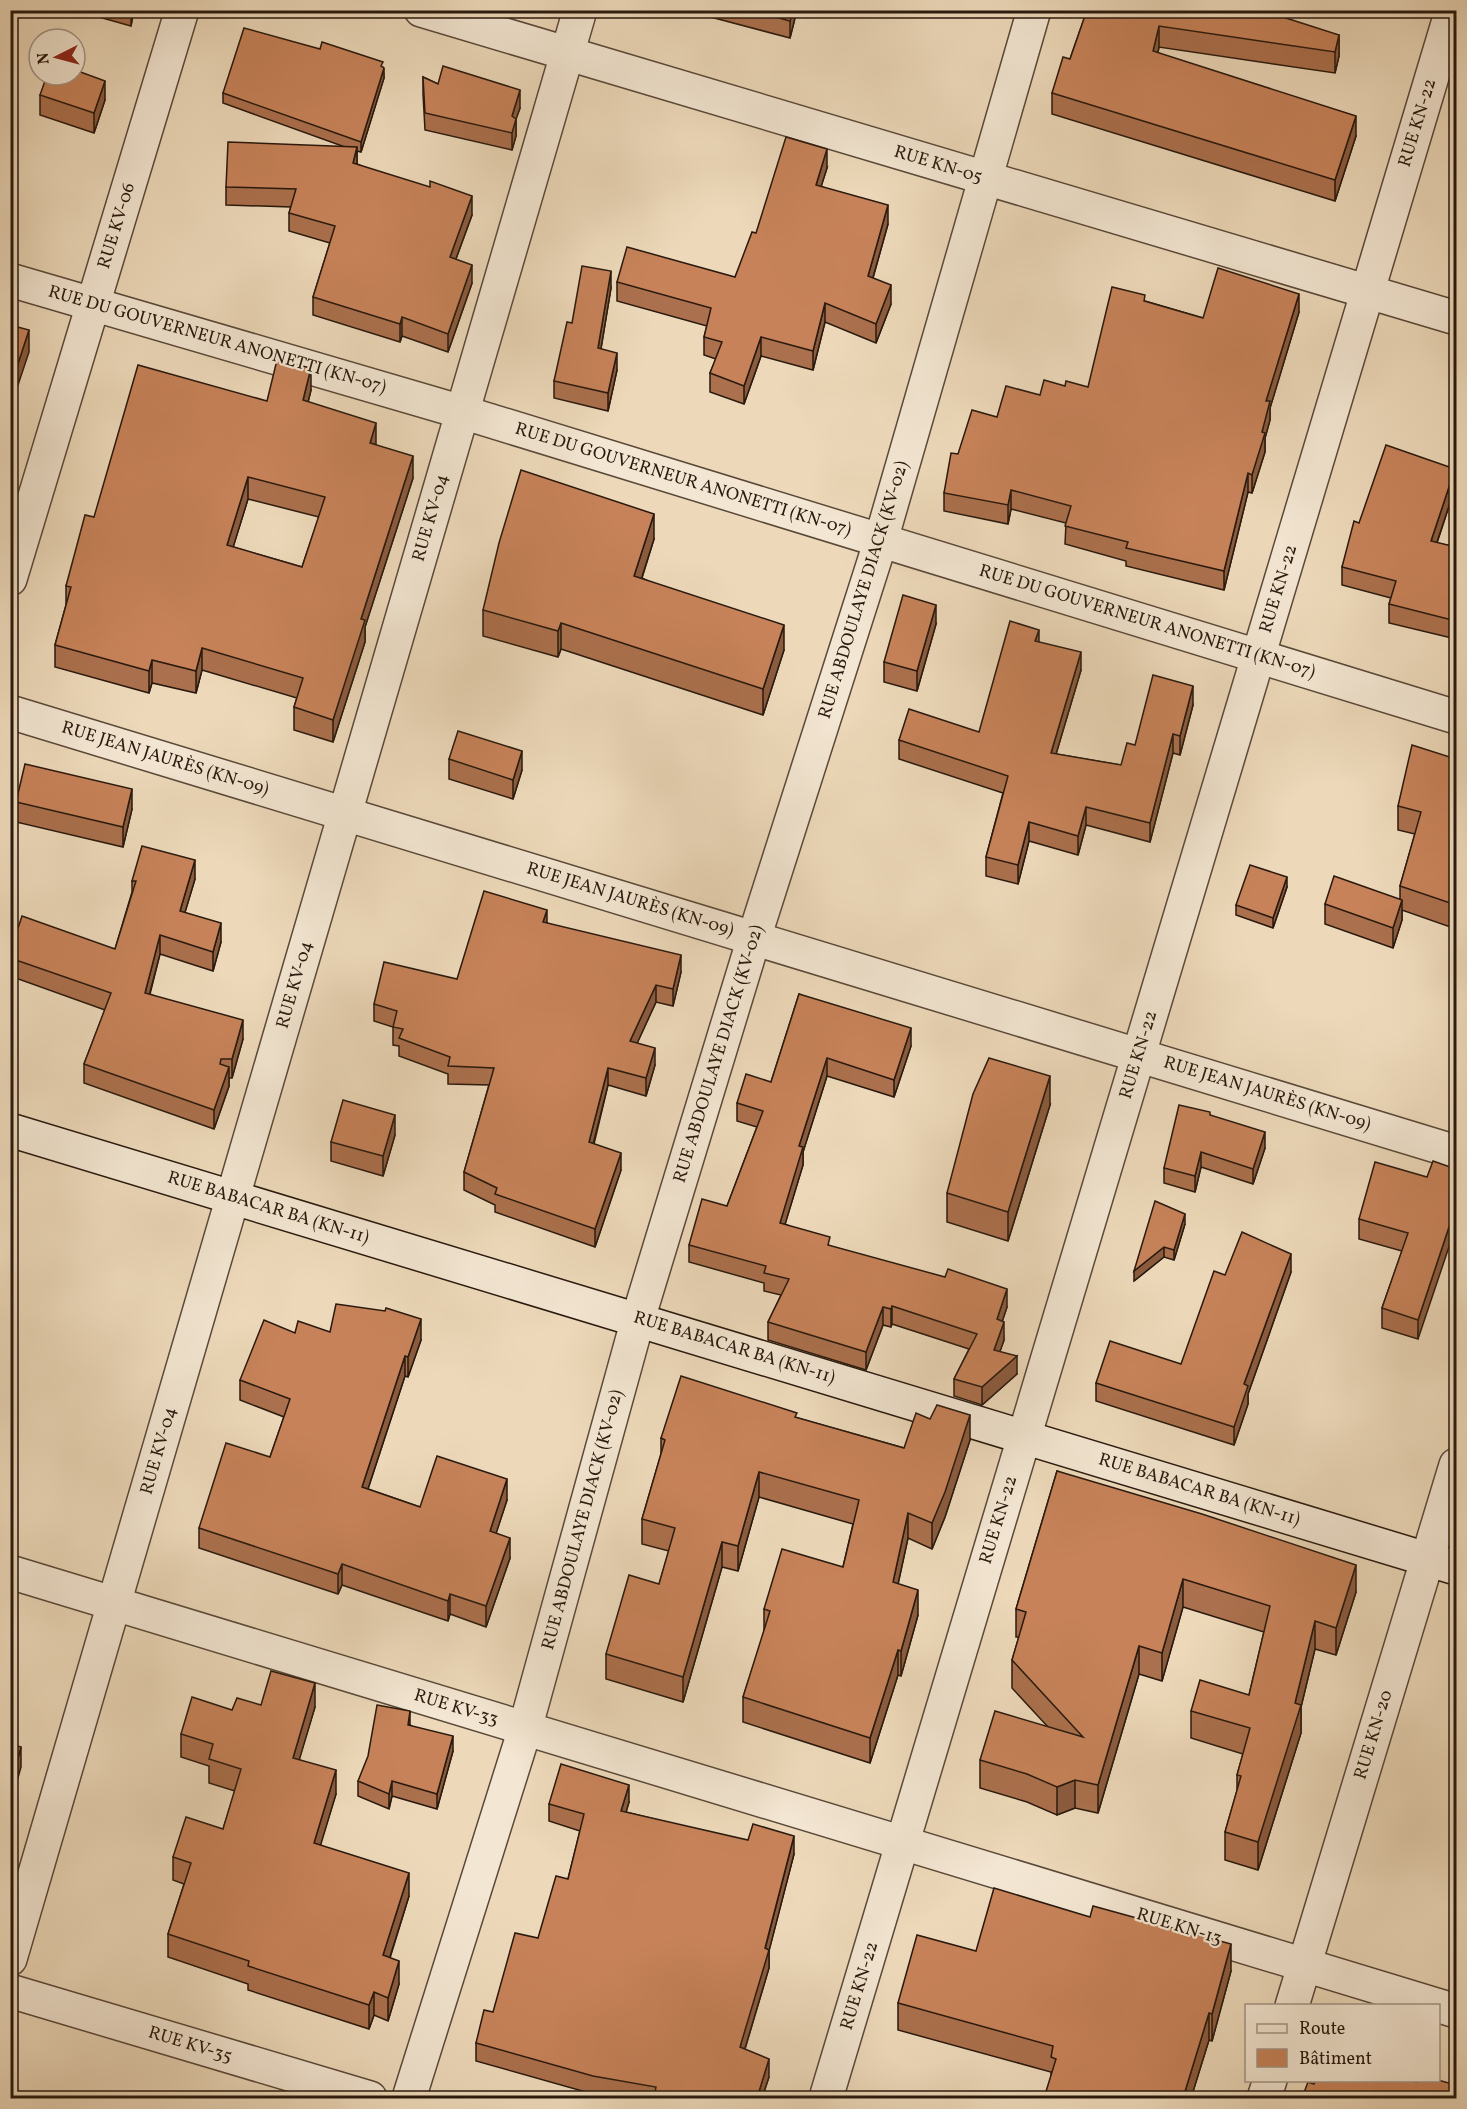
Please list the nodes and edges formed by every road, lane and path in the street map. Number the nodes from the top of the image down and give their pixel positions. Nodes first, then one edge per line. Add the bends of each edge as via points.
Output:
1 (182, 10) edge
2 (420, 10) edge
3 (580, 10) edge
4 (1035, 10) edge
5 (1452, 10) edge
6 (567, 54) junction
7 (985, 178) junction
8 (10, 280) edge
9 (1367, 292) junction
10 (93, 304) junction
11 (1456, 318) edge
12 (462, 412) junction
13 (881, 540) junction
14 (10, 579) edge
15 (1258, 656) junction
16 (10, 712) edge
17 (1456, 717) edge
18 (345, 814) junction
19 (754, 938) junction
20 (1139, 1055) junction
21 (10, 1130) edge
22 (1456, 1152) edge
23 (233, 1197) junction
24 (638, 1319) junction
25 (1024, 1437) junction
26 (1456, 1465) edge
27 (1442, 1563) edge
28 (10, 1572) edge
29 (114, 1604) junction
30 (525, 1729) junction
31 (902, 1843) junction
32 (10, 1959) edge
33 (1305, 1965) junction
34 (10, 1991) edge
35 (1293, 2004) edge
36 (1433, 2004) edge
37 (1440, 2006) edge
38 (1456, 2011) edge
39 (1269, 2082) edge
40 (370, 2098) edge
41 (410, 2098) edge
42 (826, 2098) edge
43 (1264, 2098) edge

1 - 10 street, RUE KV-06
2 - 6 street, RUE KN-05
3 - 6 street, RUE KV-04
4 - 7 street, RUE ABDOULAYE DIACK (KV-02)
5 - 9 street, RUE KN-22
6 - 7 street, RUE KN-05
6 - 12 street, RUE KV-04
7 - 9 street, RUE KN-05
7 - 13 street, RUE ABDOULAYE DIACK (KV-02)
8 - 10 street, RUE DU GOUVERNEUR ANONETTI (KN-07)
9 - 11 street, RUE KN-05
9 - 15 street, RUE KN-22
10 - 12 street, RUE DU GOUVERNEUR ANONETTI (KN-07)
10 - 14 street, RUE KV-06
12 - 13 street, RUE DU GOUVERNEUR ANONETTI (KN-07)
12 - 18 street, RUE KV-04
13 - 15 street, RUE DU GOUVERNEUR ANONETTI (KN-07)
13 - 19 street, RUE ABDOULAYE DIACK (KV-02)
15 - 17 street, RUE DU GOUVERNEUR ANONETTI (KN-07)
15 - 20 street, RUE KN-22
16 - 18 street, RUE JEAN JAURÈS (KN-09)
18 - 19 street, RUE JEAN JAURÈS (KN-09)
18 - 23 street, RUE KV-04
19 - 20 street, RUE JEAN JAURÈS (KN-09)
19 - 24 street, RUE ABDOULAYE DIACK (KV-02)
20 - 22 street, RUE JEAN JAURÈS (KN-09)
20 - 25 street, RUE KN-22
21 - 23 street, RUE BABACAR BA (KN-11)
23 - 24 street, RUE BABACAR BA (KN-11)
23 - 29 street, RUE KV-04
24 - 25 street, RUE BABACAR BA (KN-11)
24 - 30 street, RUE ABDOULAYE DIACK (KV-02)
25 - 27 street, RUE BABACAR BA (KN-11)
25 - 31 street, RUE KN-22
26 - 27 street, RUE KN-20
27 - 33 street, RUE KN-20
28 - 29 street, RUE KV-33
29 - 30 street, RUE KV-33
29 - 32 street, RUE KV-04
30 - 31 street, RUE KV-33
30 - 41 street, RUE ABDOULAYE DIACK (KV-02)
31 - 33 street, RUE KN-13
31 - 42 street, RUE KN-22
33 - 35 street, RUE KN-20
33 - 36 street, RUE KN-13
34 - 40 street, RUE KV-35
37 - 38 street, RUE KN-13
39 - 43 street

